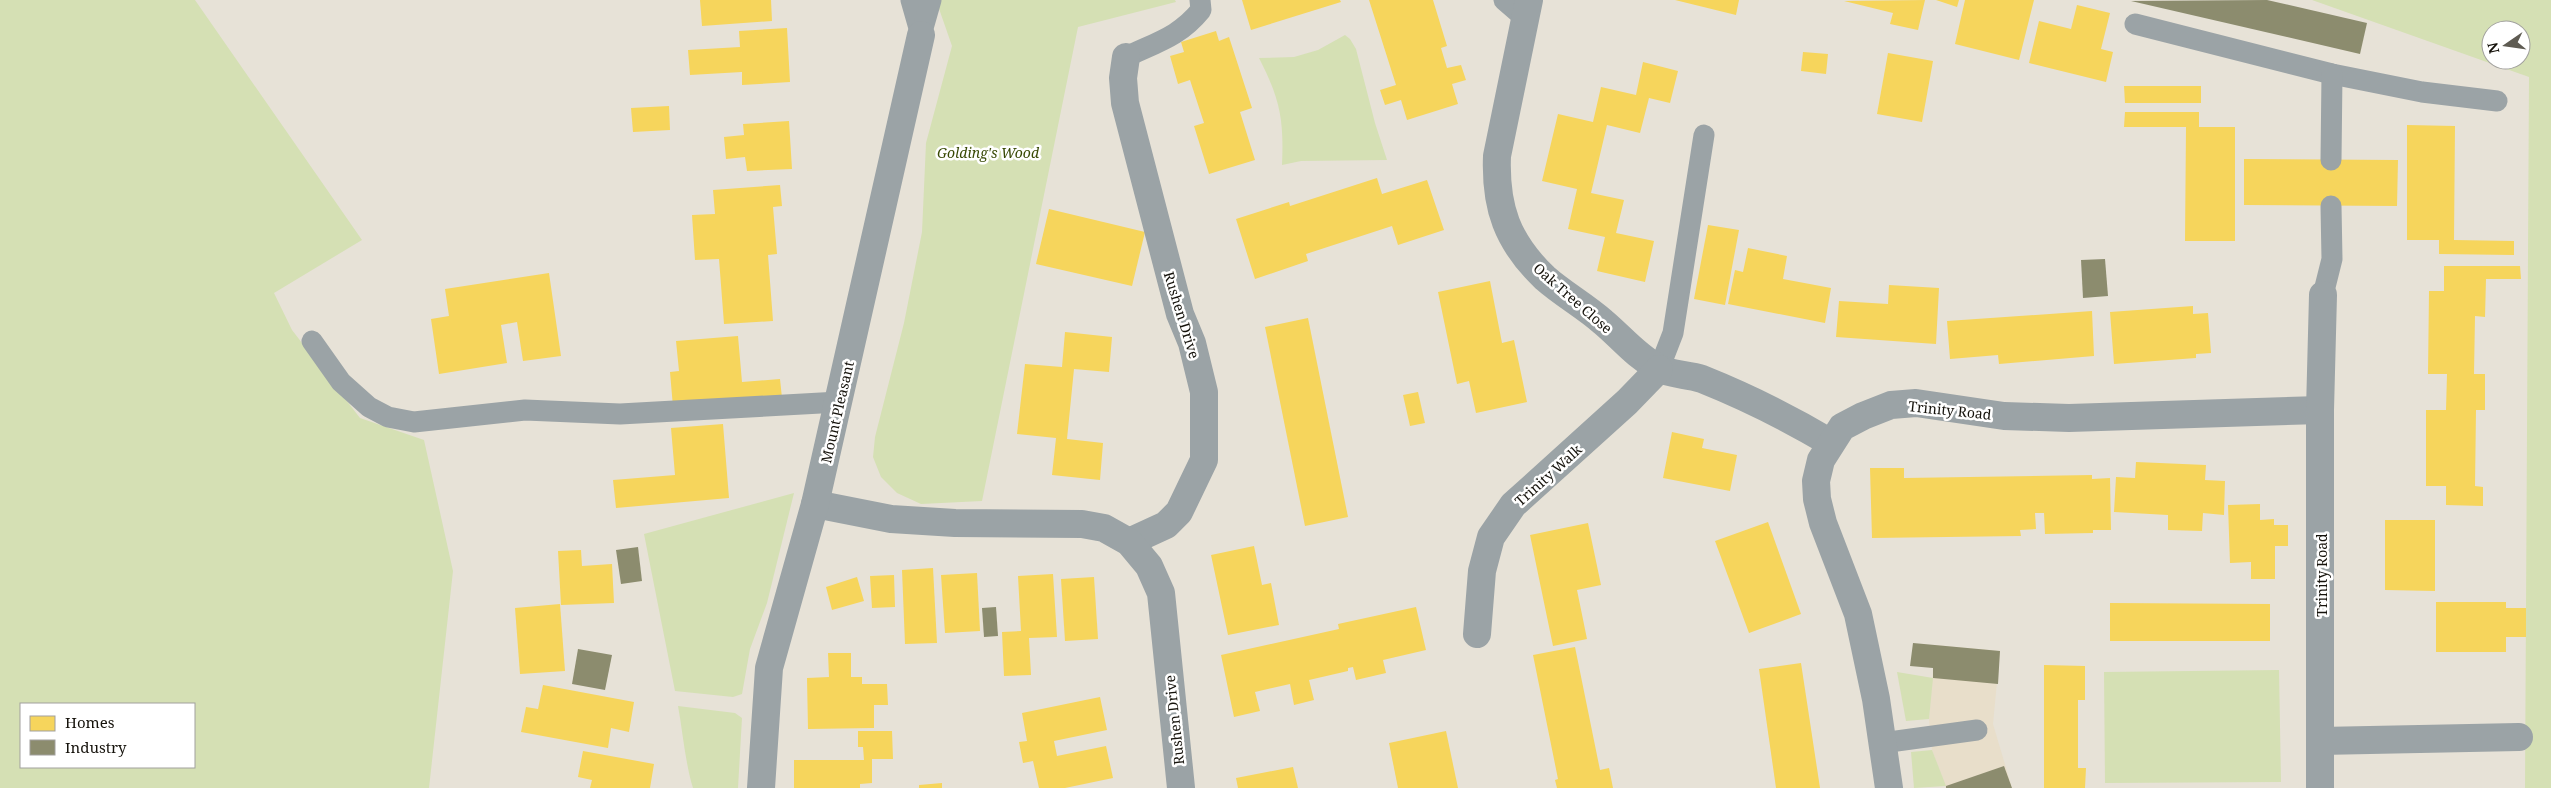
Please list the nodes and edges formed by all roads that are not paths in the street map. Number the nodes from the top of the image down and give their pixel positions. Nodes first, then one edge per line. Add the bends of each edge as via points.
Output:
1 (911, 0) edge
2 (931, 0) edge
3 (1200, 0) edge
4 (1504, 0) edge
5 (1527, 9) edge
6 (2135, 24) dead end
7 (921, 36) junction
8 (1126, 57) joint
9 (2332, 74) junction
10 (2497, 101) dead end
11 (1704, 135) dead end
12 (2331, 160) dead end
13 (2331, 206) dead end
14 (2323, 295) joint
15 (312, 341) dead end
16 (1659, 369) junction
17 (839, 402) junction
18 (2320, 410) junction
19 (1831, 443) junction
20 (815, 504) junction
21 (1129, 542) junction
22 (1477, 634) dead end
23 (1976, 730) dead end
24 (2520, 737) dead end
25 (2320, 741) junction
26 (1882, 743) junction
27 (761, 788) edge
28 (1182, 788) edge
29 (1889, 788) edge
30 (2320, 788) edge

1 - 7 lane, Mount Pleasant
2 - 7 lane, Mount Pleasant
3 - 8 lane via 1201,10 1188,26 1163,42
4 - 5 lane
5 - 16 street, Oak Tree Close via 1497,156 1496,182 1506,226 1520,250 1545,278
6 - 9 lane
7 - 17 street, Mount Pleasant
8 - 21 street, Rushen Drive via 1123,78 1125,103 1180,314 1192,343 1204,392 1206,426 1204,460 1179,512 1166,525
9 - 10 lane via 2422,92
9 - 12 lane
11 - 16 lane via 1673,333
13 - 14 lane via 2332,259
14 - 18 street, Trinity Road
15 - 17 lane via 341,382 369,407 388,418 414,422 525,410 620,414
16 - 19 street, Oak Tree Close via 1698,378 1742,396
16 - 22 street, Trinity Walk via 1514,505 1490,537 1482,571
17 - 20 street, Mount Pleasant
18 - 19 street, Trinity Road via 2069,418 2004,416 1916,403 1891,406 1863,416 1842,427
18 - 25 street, Trinity Road
19 - 26 street, Trinity Road via 1821,460 1816,481 1817,500 1858,614
20 - 21 street, Rushen Drive via 891,519 1082,524 1104,528
20 - 27 street, Mount Pleasant via 769,668
21 - 28 street, Rushen Drive via 1149,566 1160,593
23 - 26 lane
24 - 25 street
25 - 30 street, Trinity Road
26 - 29 street, Trinity Road

